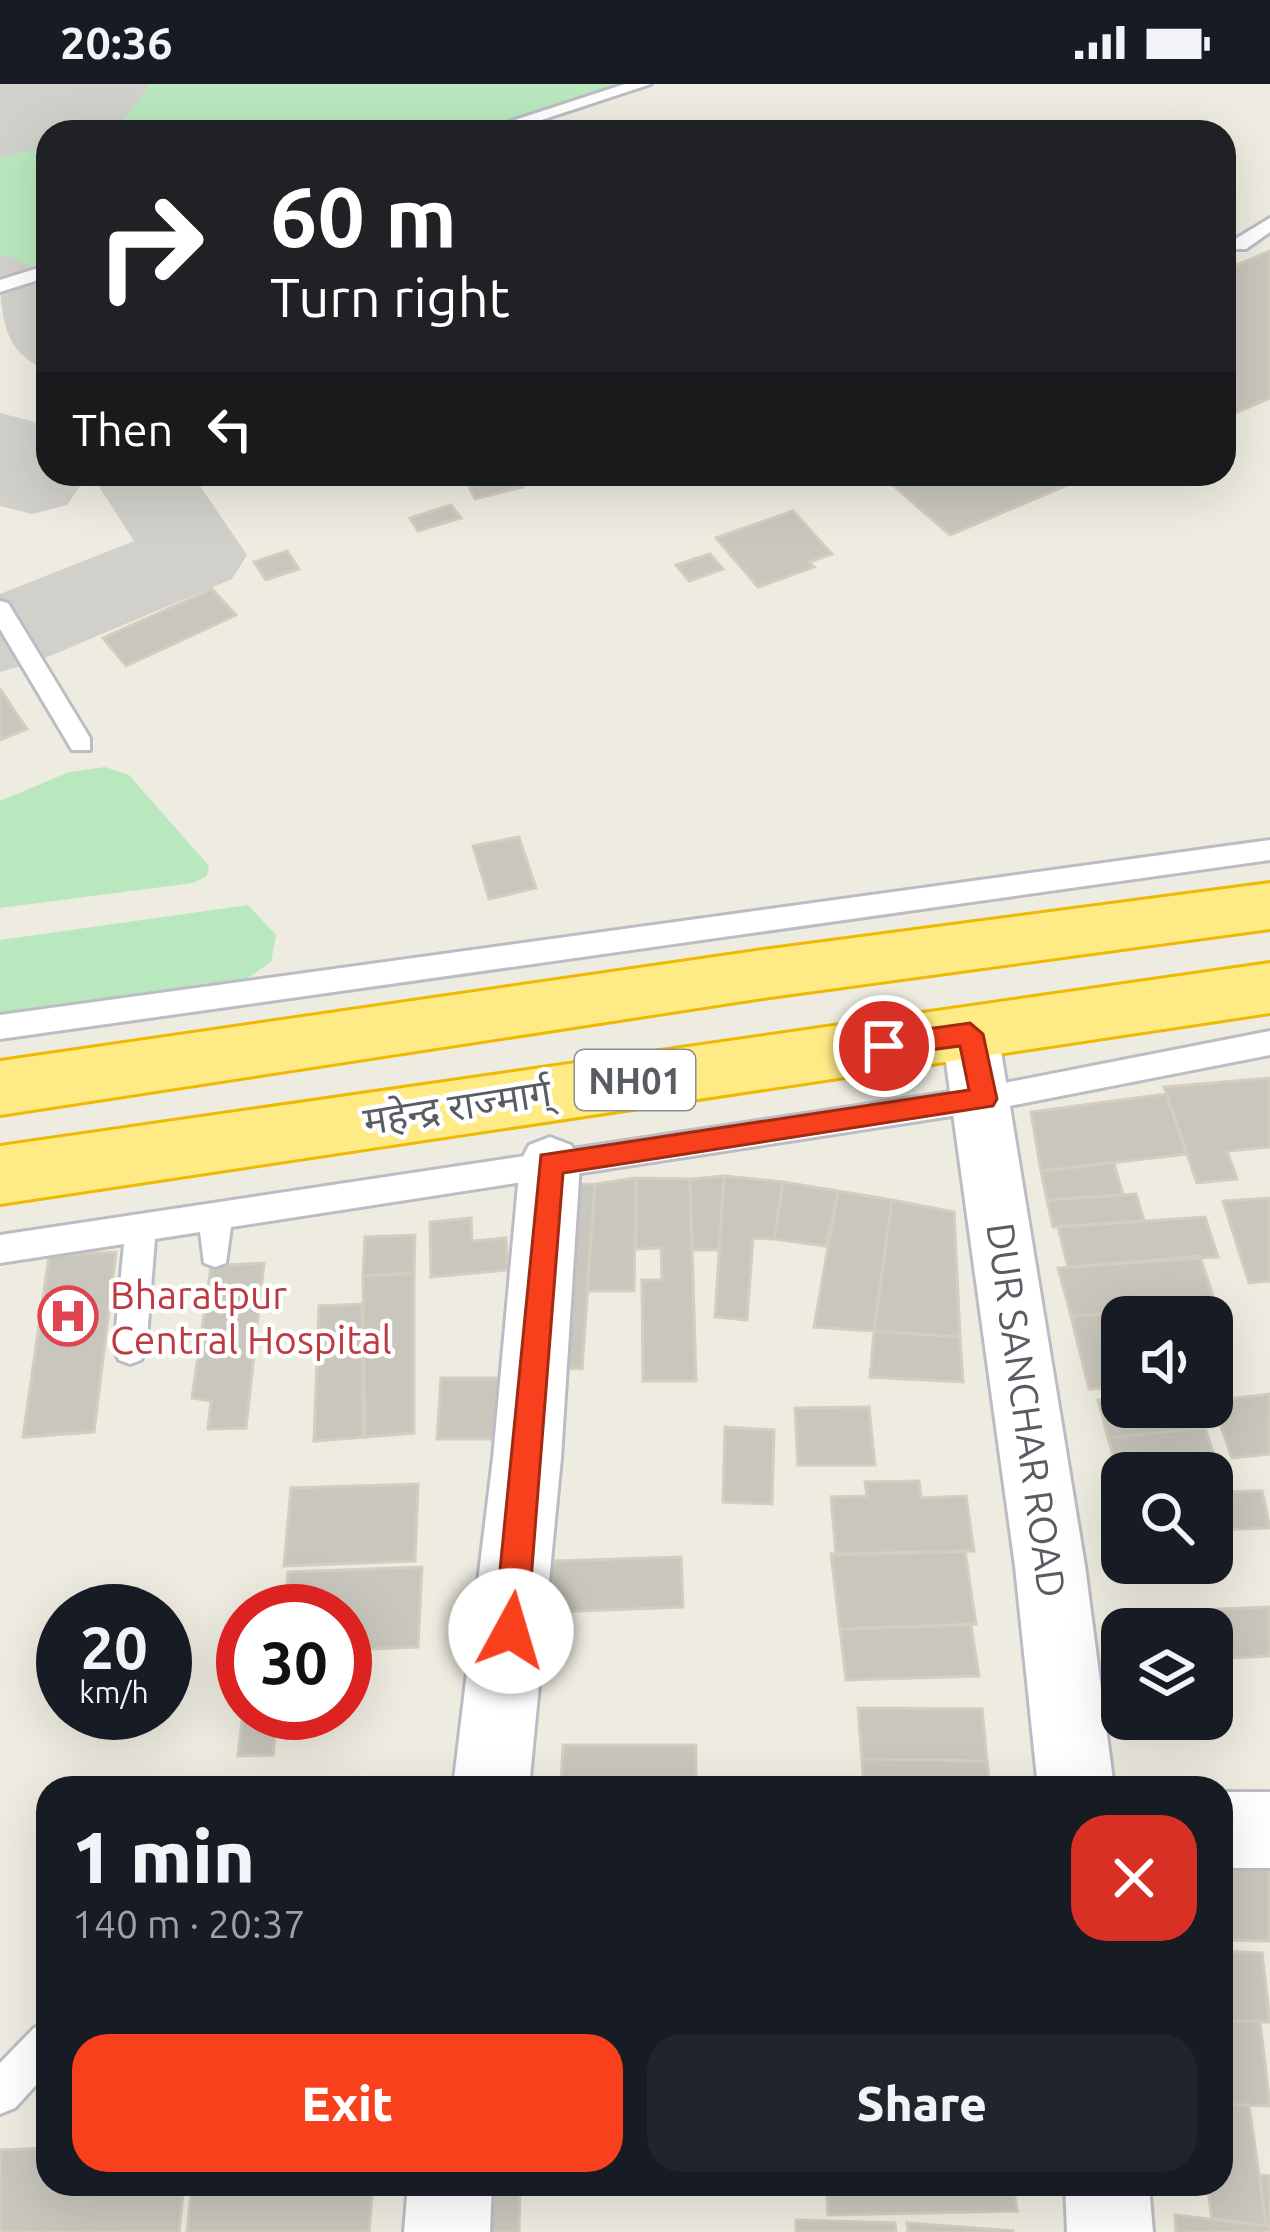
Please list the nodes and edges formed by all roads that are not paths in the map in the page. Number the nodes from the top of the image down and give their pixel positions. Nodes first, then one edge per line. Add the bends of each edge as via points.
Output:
1 (643, 84) edge
2 (527, 120) edge
3 (1270, 224) edge
4 (1239, 244) dead end
5 (36, 275) edge
6 (0, 286) edge
7 (0, 609) edge
8 (81, 744) dead end
9 (1270, 850) edge
10 (1270, 906) edge
11 (1270, 988) edge
12 (0, 1027) edge
13 (970, 1034) junction
14 (1270, 1043) edge
15 (0, 1088) edge
16 (984, 1099) junction
17 (550, 1163) junction
18 (0, 1175) edge
19 (216, 1216) junction
20 (141, 1227) junction
21 (0, 1249) edge
22 (214, 1253) dead end
23 (130, 1349) dead end
24 (492, 1776) edge
25 (1074, 1776) edge
26 (1233, 1830) edge
27 (1270, 1830) edge
28 (36, 2055) edge
29 (0, 2093) edge
30 (449, 2196) edge
31 (1108, 2196) edge
32 (447, 2232) edge
33 (1110, 2232) edge

1 - 2 lane
3 - 4 lane
5 - 6 lane
7 - 8 lane via 53,716
9 - 12 lane
10 - 15 highway, NH01
11 - 13 highway, महेन्द्र राज्मार्ग् / NH01
13 - 16 street, DUR SANCHAR ROAD
13 - 18 highway, महेन्द्र राज्मार्ग् / NH01
14 - 16 lane
16 - 17 lane
16 - 25 street, DUR SANCHAR ROAD
17 - 19 lane
17 - 24 street
19 - 20 lane
19 - 22 lane
20 - 21 lane
20 - 23 lane
26 - 27 street
28 - 29 lane
30 - 32 street
31 - 33 street

